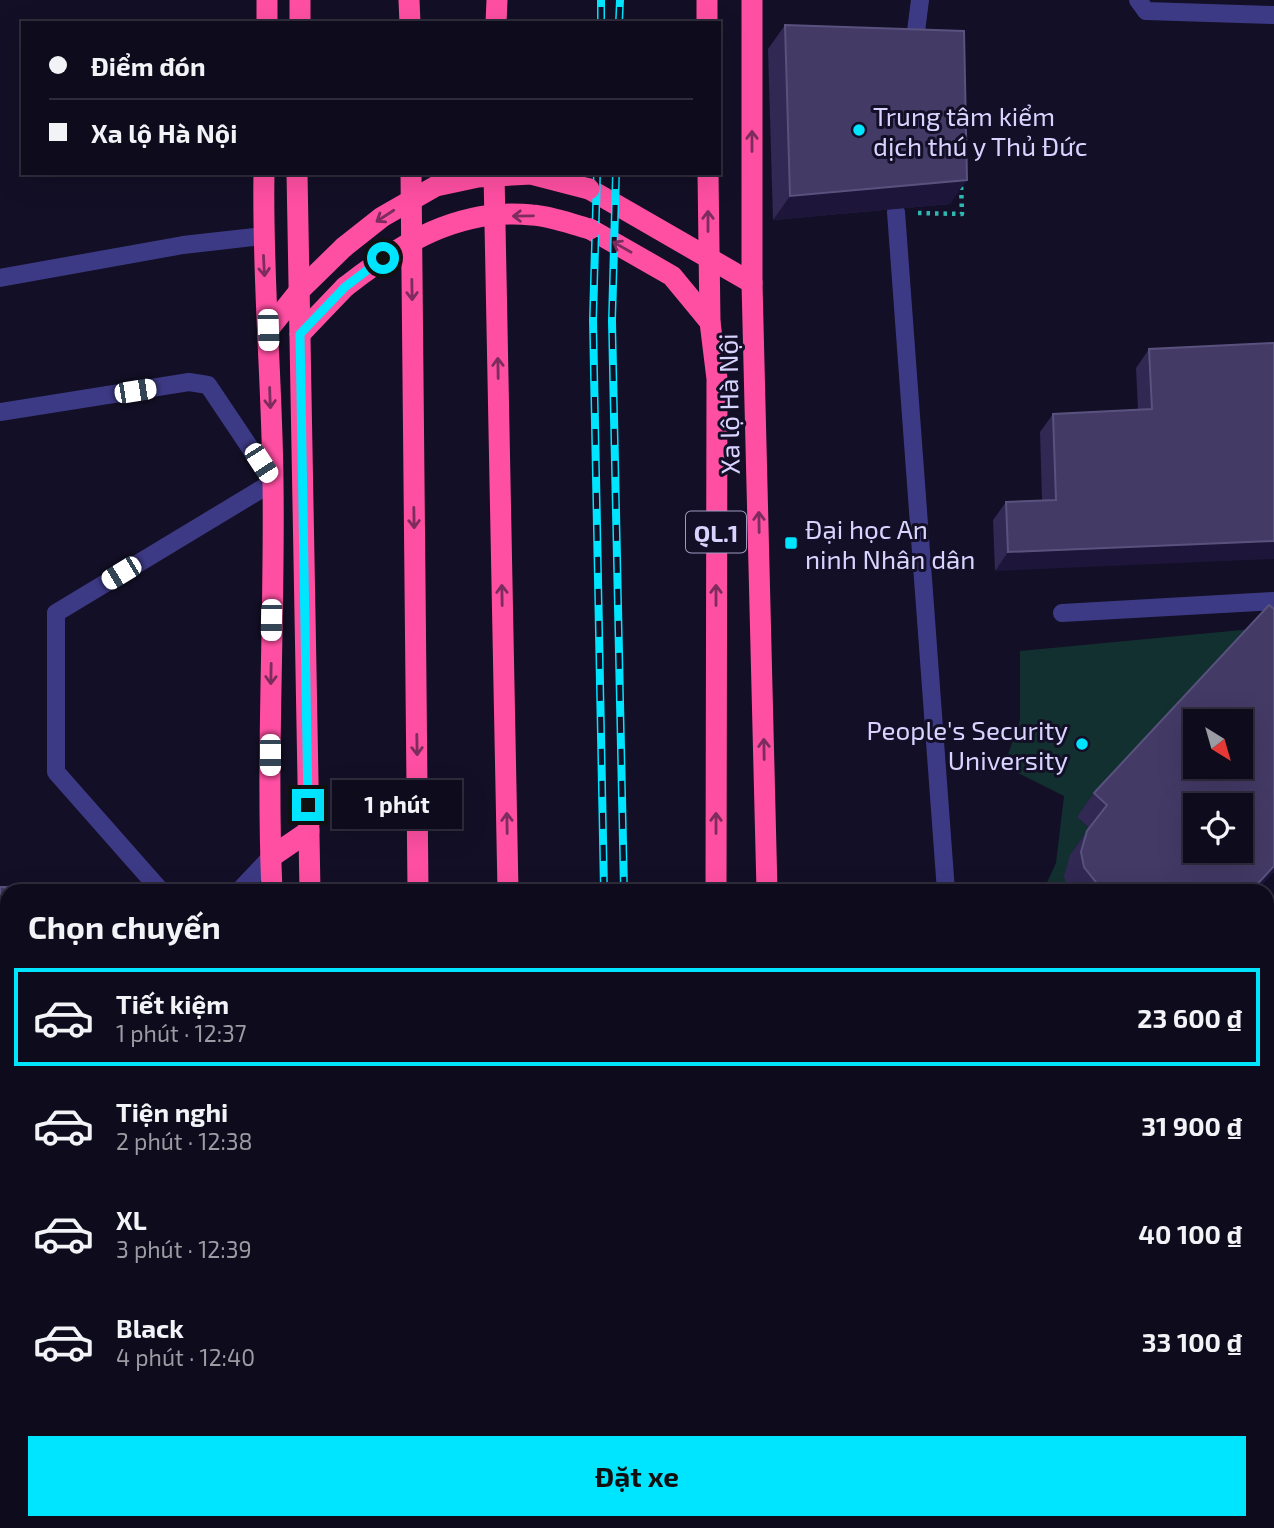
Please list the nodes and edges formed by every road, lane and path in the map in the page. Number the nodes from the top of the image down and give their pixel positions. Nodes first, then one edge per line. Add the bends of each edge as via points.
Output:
1 (267, 0) edge
2 (300, 0) edge
3 (410, 0) edge
4 (497, 0) edge
5 (707, 0) edge
6 (752, 0) edge
7 (920, 0) edge
8 (1138, 0) edge
9 (1274, 15) edge
10 (267, 21) edge
11 (300, 21) edge
12 (410, 21) edge
13 (496, 21) edge
14 (707, 21) edge
15 (914, 47) edge
16 (961, 173) edge
17 (264, 175) edge
18 (297, 175) edge
19 (411, 175) edge
20 (494, 175) edge
21 (513, 175) edge
22 (535, 175) edge
23 (708, 175) edge
24 (896, 212) joint
25 (298, 235) junction
26 (263, 236) junction
27 (708, 256) junction
28 (0, 278) edge
29 (752, 283) junction
30 (300, 290) junction
31 (710, 322) junction
32 (268, 330) junction
33 (300, 334) junction
34 (0, 412) edge
35 (273, 481) junction
36 (1274, 601) edge
37 (1062, 613) dead end
38 (309, 831) junction
39 (271, 857) junction
40 (155, 884) edge
41 (246, 884) edge
42 (272, 884) edge
43 (310, 884) edge
44 (418, 884) edge
45 (508, 884) edge
46 (716, 884) edge
47 (767, 884) edge
48 (945, 884) edge

1 - 10 highway
2 - 11 highway
3 - 12 highway
4 - 13 highway
5 - 14 highway
29 -> 6 highway, Xa lộ Hà Nội / QL.1
7 - 15 street
8 - 9 street via 1146,11
16 - 24 path via 962,214
17 - 26 highway
18 - 25 highway
19 -> 44 highway
45 -> 20 highway
21 -> 30 highway, bridge via 436,186 382,217
27 -> 22 highway, bridge via 589,189
27 -> 23 highway, Xa lộ Hà Nội / QL.1
24 - 48 street
25 - 26 highway
25 - 30 highway
26 - 28 street via 183,245
26 -> 32 highway
27 - 29 highway
27 - 31 highway, Xa lộ Hà Nội / QL.1
47 -> 29 highway, Xa lộ Hà Nội / QL.1
30 - 32 highway
30 - 33 highway
31 -> 33 highway, bridge via 672,276 590,229 532,215 479,218 437,227 383,258 345,287
46 -> 31 highway, Xa lộ Hà Nội / QL.1 via 717,379
32 -> 35 highway
33 - 38 highway
34 - 35 street via 189,382 208,385
35 -> 39 highway
35 - 40 street via 56,613 56,772
36 - 37 street
38 - 39 highway
38 - 43 highway
39 - 41 street
39 - 42 highway

